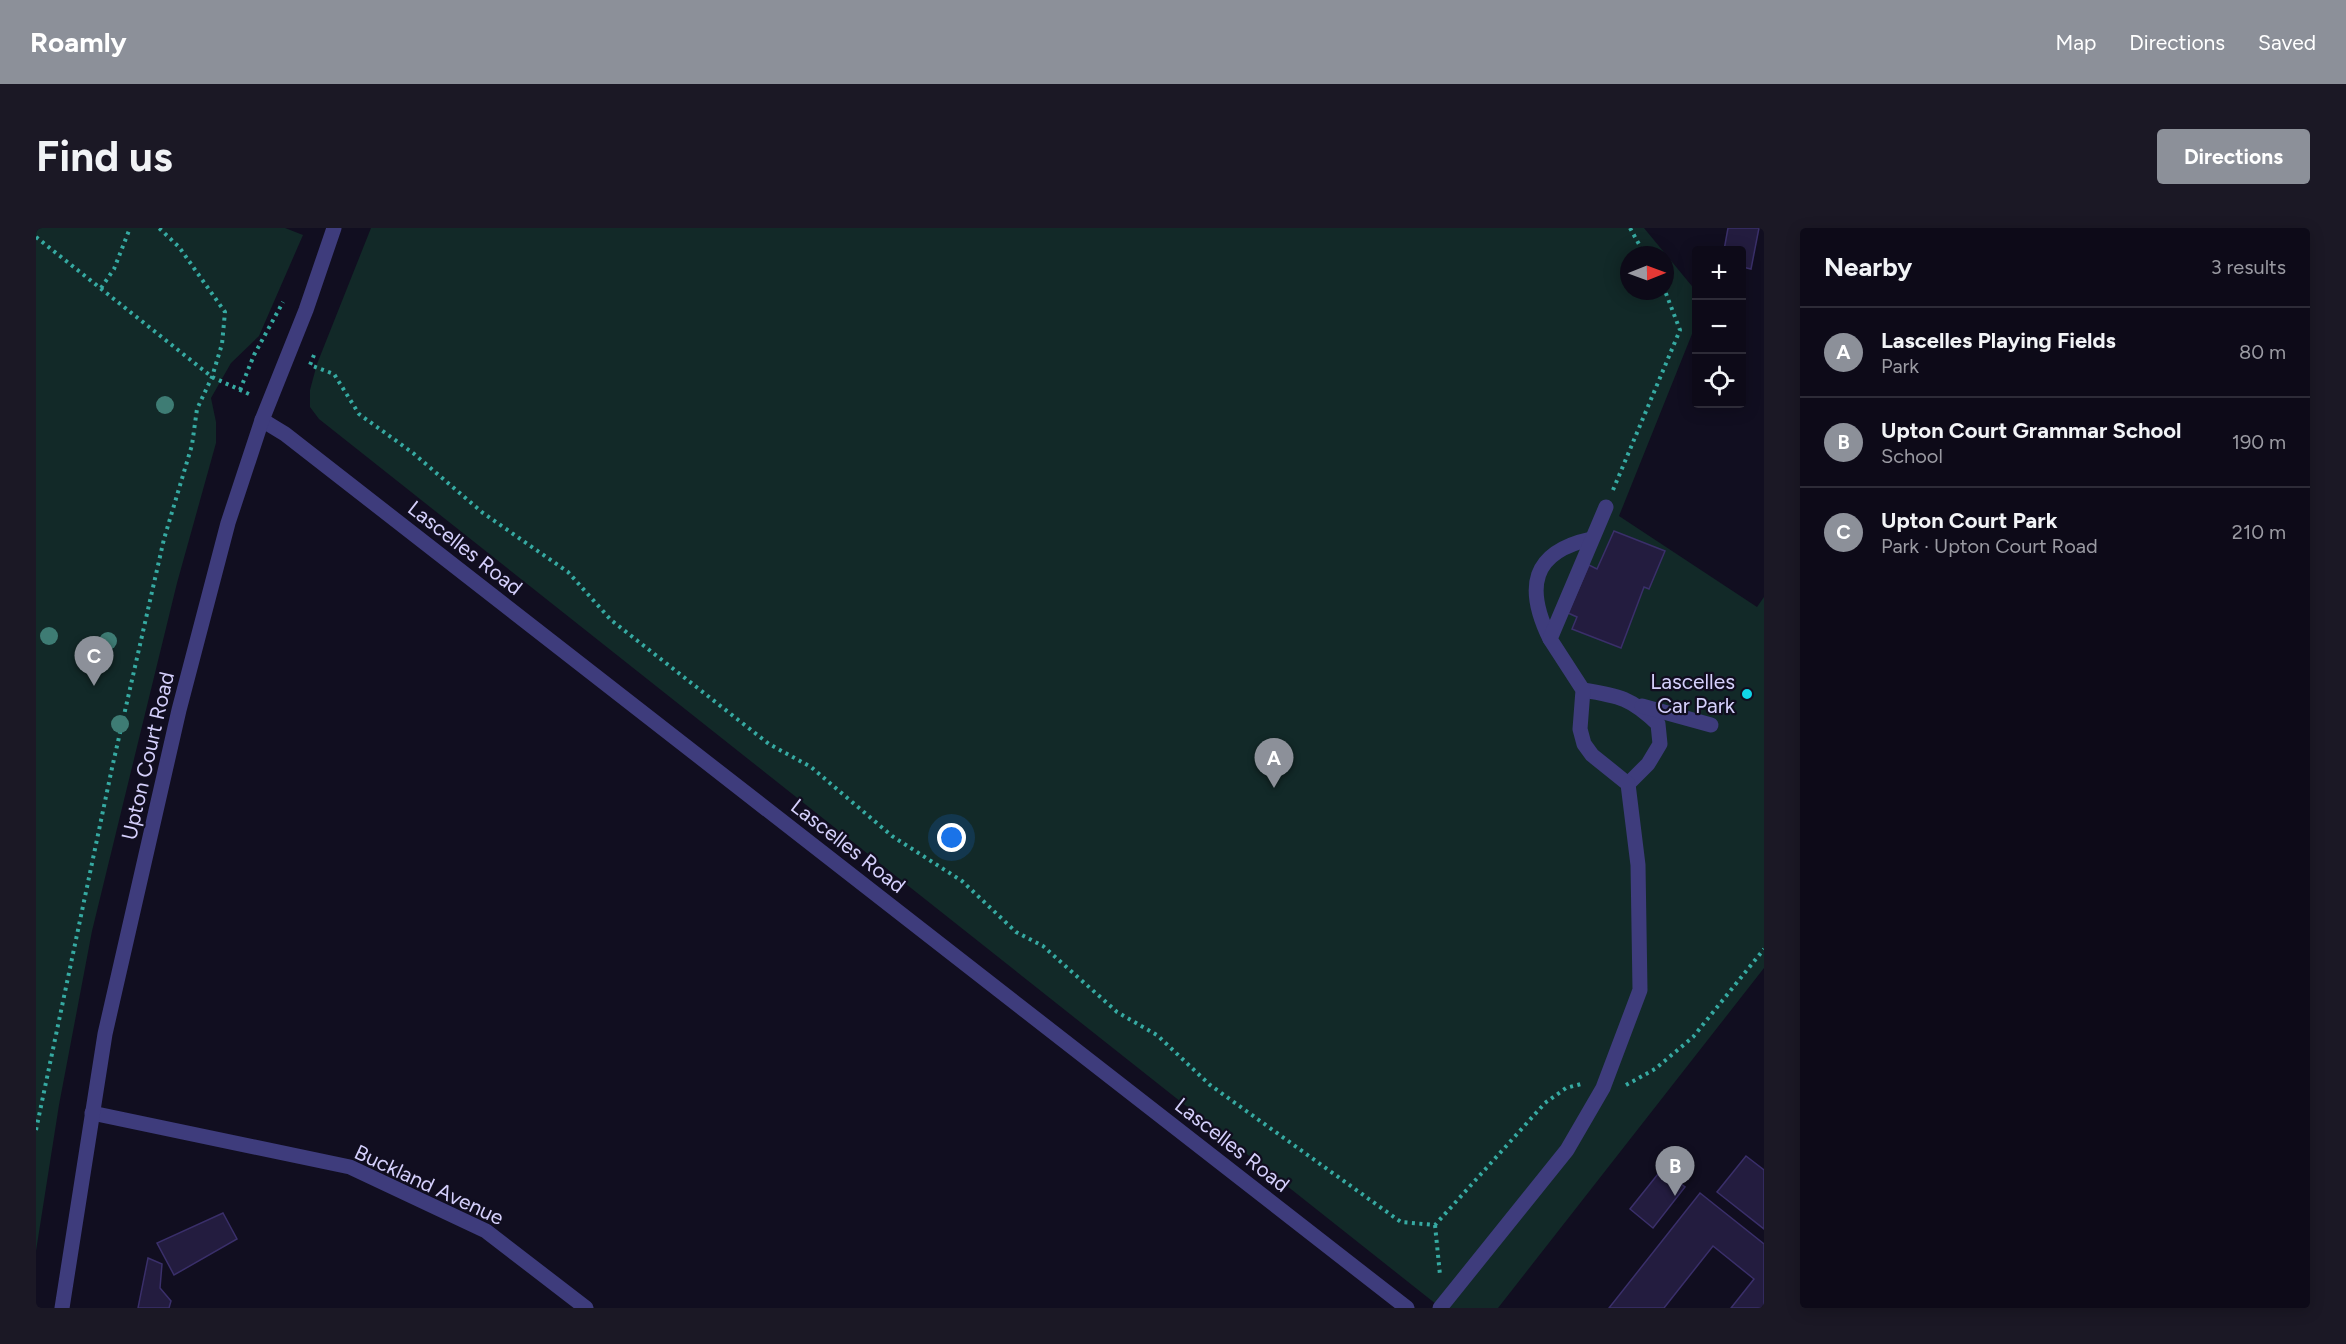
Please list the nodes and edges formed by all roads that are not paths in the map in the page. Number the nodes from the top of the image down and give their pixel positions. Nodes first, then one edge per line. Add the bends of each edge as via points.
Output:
1 (334, 228) edge
2 (262, 420) junction
3 (1606, 507) road end
4 (1591, 539) junction
5 (1551, 639) junction
6 (1583, 690) junction
7 (1639, 705) junction
8 (1711, 725) dead end
9 (1628, 784) junction
10 (92, 1113) junction
11 (62, 1308) edge
12 (586, 1308) edge
13 (1407, 1308) edge
14 (1440, 1308) edge

1 - 2 street, Upton Court Road
2 - 10 street, Upton Court Road via 228,523 179,710 105,1034
2 - 13 street, Lascelles Road via 285,434
3 - 4 street
4 - 5 street
4 - 5 street via 1554,552 1537,573 1536,601
5 - 6 street
6 - 7 street
6 - 9 street via 1580,729 1584,744
7 - 8 street
7 - 9 street via 1658,724 1660,744 1648,764
9 - 14 street via 1638,865 1640,990 1603,1088 1567,1150
10 - 11 street, Upton Court Road
10 - 12 street, Buckland Avenue via 350,1167 486,1231

